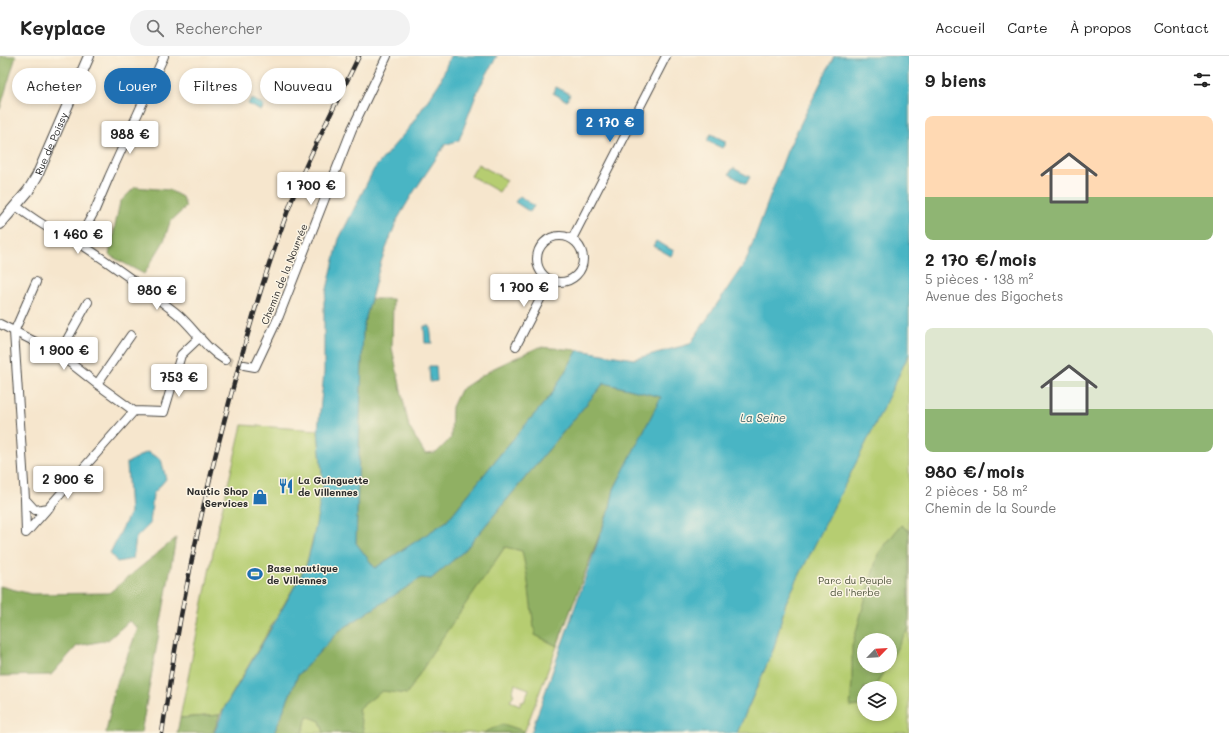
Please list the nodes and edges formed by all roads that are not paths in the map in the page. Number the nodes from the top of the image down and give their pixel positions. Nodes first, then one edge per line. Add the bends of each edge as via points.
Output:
1 (89, 56) edge
2 (164, 56) edge
3 (387, 56) edge
4 (666, 56) edge
5 (16, 206) junction
6 (0, 224) edge
7 (572, 239) junction
8 (75, 240) junction
9 (550, 280) junction
10 (36, 282) dead end
11 (88, 302) dead end
12 (0, 324) edge
13 (14, 332) junction
14 (131, 335) dead end
15 (200, 337) junction
16 (516, 346) dead end
17 (59, 354) junction
18 (225, 360) tunnel mouth
19 (244, 365) tunnel mouth
20 (97, 384) junction
21 (134, 411) junction
22 (25, 499) junction
23 (49, 508) junction

1 - 5 street, Rue de Poissy via 43,164
2 - 8 street via 108,177 96,210 84,232
3 - 19 street, Chemin de la Nourrée via 352,129 279,316 255,367
4 - 7 street
5 - 6 street, Rue de Poissy
5 - 8 street via 54,231
7 - 9 street via 582,251 583,259 578,273 565,281
7 - 9 street via 565,236 550,238 540,248 537,255 539,270
8 - 15 street via 176,313
9 - 16 street
10 - 13 street
11 - 17 street
12 - 13 street
13 - 17 street
13 - 22 street
14 - 20 street
15 - 18 street
15 - 21 street via 181,355 164,412
17 - 20 street
20 - 21 street
21 - 23 street
22 - 23 street via 35,510
22 - 23 street via 26,533

